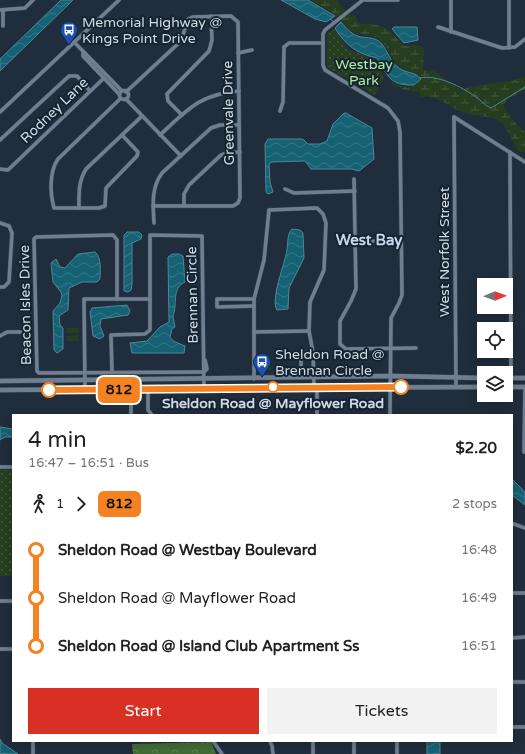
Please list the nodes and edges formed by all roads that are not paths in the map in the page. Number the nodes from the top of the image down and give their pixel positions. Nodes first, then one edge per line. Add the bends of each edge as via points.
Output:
1 (33, 0) edge
2 (119, 0) edge
3 (364, 0) edge
4 (398, 0) edge
5 (451, 0) edge
6 (509, 0) edge
7 (1, 10) edge
8 (211, 16) junction
9 (3, 26) dead end
10 (438, 28) dead end
11 (451, 32) junction
12 (525, 39) edge
13 (74, 42) junction
14 (323, 43) junction
15 (510, 48) junction
16 (252, 50) dead end
17 (83, 52) junction
18 (238, 52) junction
19 (104, 78) junction
20 (90, 91) junction
21 (239, 92) junction
22 (122, 94) junction
23 (126, 99) junction
24 (280, 111) dead end
25 (0, 112) edge
26 (182, 115) junction
27 (142, 116) junction
28 (239, 125) junction
29 (122, 135) junction
30 (160, 135) junction
31 (0, 140) edge
32 (240, 152) junction
33 (510, 152) junction
34 (181, 156) junction
35 (525, 162) edge
36 (0, 169) edge
37 (354, 179) dead end
38 (286, 188) dead end
39 (355, 191) junction
40 (153, 206) junction
41 (184, 206) junction
42 (79, 208) junction
43 (0, 223) edge
44 (154, 223) dead end
45 (356, 241) junction
46 (401, 241) junction
47 (0, 287) edge
48 (117, 299) junction
49 (150, 299) junction
50 (254, 299) junction
51 (254, 306) junction
52 (309, 331) junction
53 (254, 332) junction
54 (0, 336) edge
55 (391, 348) junction
56 (416, 348) dead end
57 (313, 352) junction
58 (24, 353) dead end
59 (509, 366) edge
60 (301, 370) dead end
61 (85, 372) junction
62 (112, 372) junction
63 (204, 372) junction
64 (391, 376) junction
65 (456, 376) junction
66 (254, 378) junction
67 (314, 378) junction
68 (477, 378) edge
69 (513, 378) edge
70 (525, 378) edge
71 (85, 380) junction
72 (204, 380) junction
73 (0, 381) edge
74 (314, 386) junction
75 (456, 386) junction
76 (390, 387) junction
77 (477, 387) edge
78 (513, 387) edge
79 (525, 387) edge
80 (0, 390) edge
81 (85, 390) junction
82 (131, 390) junction
83 (148, 390) junction
84 (204, 390) junction
85 (131, 414) edge
86 (151, 414) edge
87 (317, 414) edge
88 (390, 414) edge
89 (524, 452) edge
90 (0, 467) edge
91 (12, 467) edge
92 (514, 524) dead end
93 (525, 528) edge
94 (513, 593) edge
95 (525, 593) edge
96 (0, 601) edge
97 (12, 601) edge
98 (525, 637) edge
99 (513, 638) edge
100 (0, 649) edge
101 (12, 649) edge
102 (513, 682) edge
103 (525, 682) edge
104 (513, 727) edge
105 (525, 727) edge
106 (33, 742) edge
107 (214, 742) edge
108 (270, 742) edge
109 (313, 742) edge
110 (354, 742) edge
111 (397, 742) edge
112 (33, 754) edge
113 (222, 754) edge
114 (273, 754) edge
115 (313, 754) edge
116 (354, 754) edge
117 (397, 754) edge

1 - 7 street via 25,8
2 - 13 street
3 - 4 street
3 - 14 street via 325,30
5 - 11 street
6 - 15 street
7 - 9 street
8 - 18 street, Greenvale Drive via 231,16 238,22
8 - 22 street via 193,16 188,19 181,41
8 - 26 street via 212,40 209,51 167,94 168,101
10 - 11 street
11 - 15 street via 502,48
12 - 15 street
13 - 17 street
13 - 25 street
14 - 24 street via 289,43 284,47 283,102
14 - 46 street via 325,70 388,108 398,121
16 - 18 street
17 - 19 street via 83,56
17 - 22 street
18 - 21 street, Greenvale Drive
19 - 20 street, Rodney Lane
19 - 22 street
20 - 31 street via 77,76 68,76
20 - 36 street, Rodney Lane via 8,170
21 - 26 street via 224,92 208,97
21 - 28 street, Greenvale Drive
22 - 23 street
22 - 23 street via 128,96
22 - 42 street via 54,165 54,208
23 - 27 street
26 - 30 street
27 - 29 street
27 - 30 street
28 - 32 street, Greenvale Drive
28 - 34 street via 220,125 211,128
29 - 42 street via 86,169 79,186
29 - 42 street via 138,152 137,156 106,188 105,206
30 - 34 street
32 - 41 street via 226,152 221,155 189,185 184,194
32 - 41 street, Greenvale Drive via 238,203 233,206
33 - 35 street
33 - 59 street
33 - 65 street, West Norfolk Street via 454,117
34 - 40 street via 157,180 153,192
37 - 39 street
38 - 39 street via 294,193
39 - 45 street
40 - 41 street
40 - 44 street
43 - 47 street via 10,226 12,233 9,282
45 - 46 street
45 - 55 street via 356,289 340,320 340,344 346,349
46 - 55 street via 402,295 391,318
48 - 49 street
48 - 61 street via 84,299
48 - 61 street, Beacon Isles Drive via 116,240 113,235 34,239 37,371
49 - 62 street, Brennan Circle via 148,333 111,335
49 - 63 street, Brennan Circle via 150,235 202,236 207,370
50 - 51 street
50 - 51 street via 216,299 217,307
50 - 52 street via 264,260 269,210 317,208 324,214 326,223 324,270 310,302
51 - 53 street
52 - 53 street
52 - 57 street
53 - 66 street
54 - 58 street via 7,332 23,332
55 - 56 street
55 - 64 street
57 - 60 street via 301,353
57 - 67 street
61 - 62 street, Beacon Isles Drive
61 - 71 street
62 - 63 street, Beacon Isles Drive
63 - 72 street, Brennan Circle
64 - 65 main road
64 - 67 main road
64 - 76 street
65 - 68 main road
65 - 75 street, West Norfolk Street
66 - 67 main road
66 - 72 main road
67 - 74 street
69 - 70 main road
71 - 72 main road
71 - 73 main road
71 - 81 street
72 - 84 street, Brennan Circle
74 - 76 main road
74 - 84 main road
74 - 87 street via 317,392
75 - 76 main road
75 - 77 main road
76 - 88 street
78 - 79 main road
79 - 89 street
80 - 81 main road
81 - 82 main road
82 - 83 main road
82 - 85 street
83 - 84 main road
83 - 86 street via 148,410
90 - 91 street
92 - 93 street
94 - 95 street
96 - 97 street
98 - 99 street
100 - 101 street
102 - 103 street
104 - 105 street
106 - 112 street
107 - 113 street
108 - 114 street
109 - 115 street
110 - 116 street
111 - 117 street

